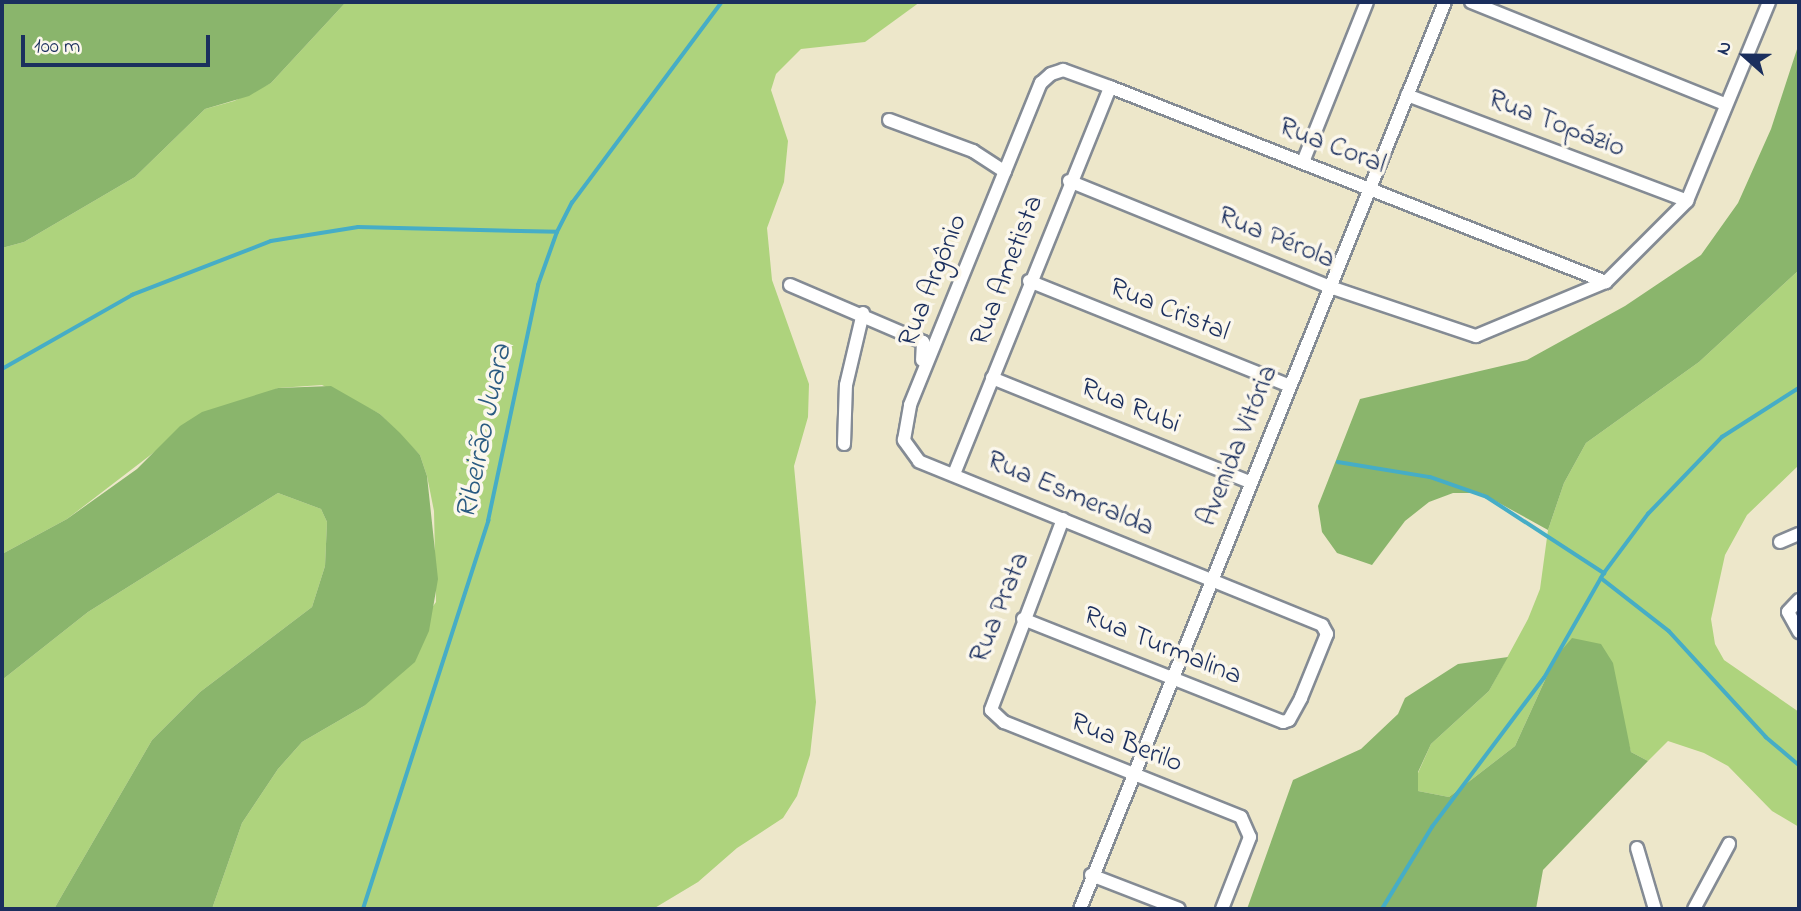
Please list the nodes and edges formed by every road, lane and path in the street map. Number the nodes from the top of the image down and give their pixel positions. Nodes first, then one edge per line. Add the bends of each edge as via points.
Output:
1 (1367, 2) edge
2 (1445, 2) edge
3 (1471, 2) edge
4 (1764, 3) edge
5 (1041, 83) joint
6 (1110, 87) junction
7 (1407, 94) junction
8 (1725, 104) junction
9 (888, 120) dead end
10 (1303, 162) junction
11 (1005, 173) junction
12 (1069, 181) junction
13 (1370, 189) junction
14 (1687, 201) junction
15 (1030, 281) junction
16 (1606, 282) junction
17 (790, 285) dead end
18 (1330, 287) junction
19 (863, 313) junction
20 (992, 378) junction
21 (1290, 386) junction
22 (910, 405) junction
23 (844, 444) dead end
24 (954, 474) junction
25 (1249, 482) junction
26 (1063, 519) junction
27 (1799, 534) edge
28 (1780, 542) dead end
29 (1210, 580) junction
30 (1799, 600) edge
31 (1023, 618) junction
32 (1799, 632) edge
33 (1171, 676) junction
34 (993, 715) joint
35 (1283, 722) joint
36 (1132, 774) junction
37 (1729, 844) dead end
38 (1637, 848) dead end
39 (1091, 875) junction
40 (1080, 909) edge
41 (1179, 909) edge
42 (1222, 909) edge
43 (1655, 909) edge
44 (1694, 909) edge

1 - 10 street
2 - 7 street, Avenida Vitória
3 - 8 street
4 - 8 street
5 - 6 street, Rua Coral via 1063,70
5 - 11 street, Rua Argônio
6 - 10 street, Rua Coral
6 - 12 street, Rua Ametista
7 - 13 street, Avenida Vitória
7 - 14 street, Rua Topázio
8 - 14 street
9 - 11 street via 973,151
10 - 13 street, Rua Coral
11 - 22 street, Rua Argônio
12 - 15 street, Rua Ametista
12 - 18 street, Rua Pérola
13 - 16 street, Rua Coral
13 - 18 street, Avenida Vitória
14 - 16 street
15 - 20 street, Rua Ametista
15 - 21 street, Rua Cristal
16 - 18 street, Rua Pérola via 1467,336
17 - 19 street
18 - 21 street, Avenida Vitória
19 - 22 street via 925,343
19 - 23 street via 846,385
20 - 24 street, Rua Ametista
20 - 25 street, Rua Rubi
21 - 25 street, Avenida Vitória
22 - 24 street, Rua Argônio via 904,440 919,461
24 - 26 street, Rua Esmeralda
25 - 29 street, Avenida Vitória
26 - 29 street, Rua Esmeralda
26 - 31 street, Rua Prata
27 - 28 street
29 - 33 street, Avenida Vitória
29 - 35 street, Rua Esmeralda via 1322,625 1325,639 1292,716
30 - 32 street via 1788,612
31 - 33 street, Rua Turmalina
31 - 34 street, Rua Prata via 992,698
33 - 35 street, Rua Turmalina
33 - 36 street, Avenida Vitória
34 - 36 street, Rua Berilo
36 - 39 street, Avenida Vitória
36 - 42 street, Rua Berilo via 1241,817 1250,837
37 - 44 street
38 - 43 street
39 - 40 street, Avenida Vitória
39 - 41 street

